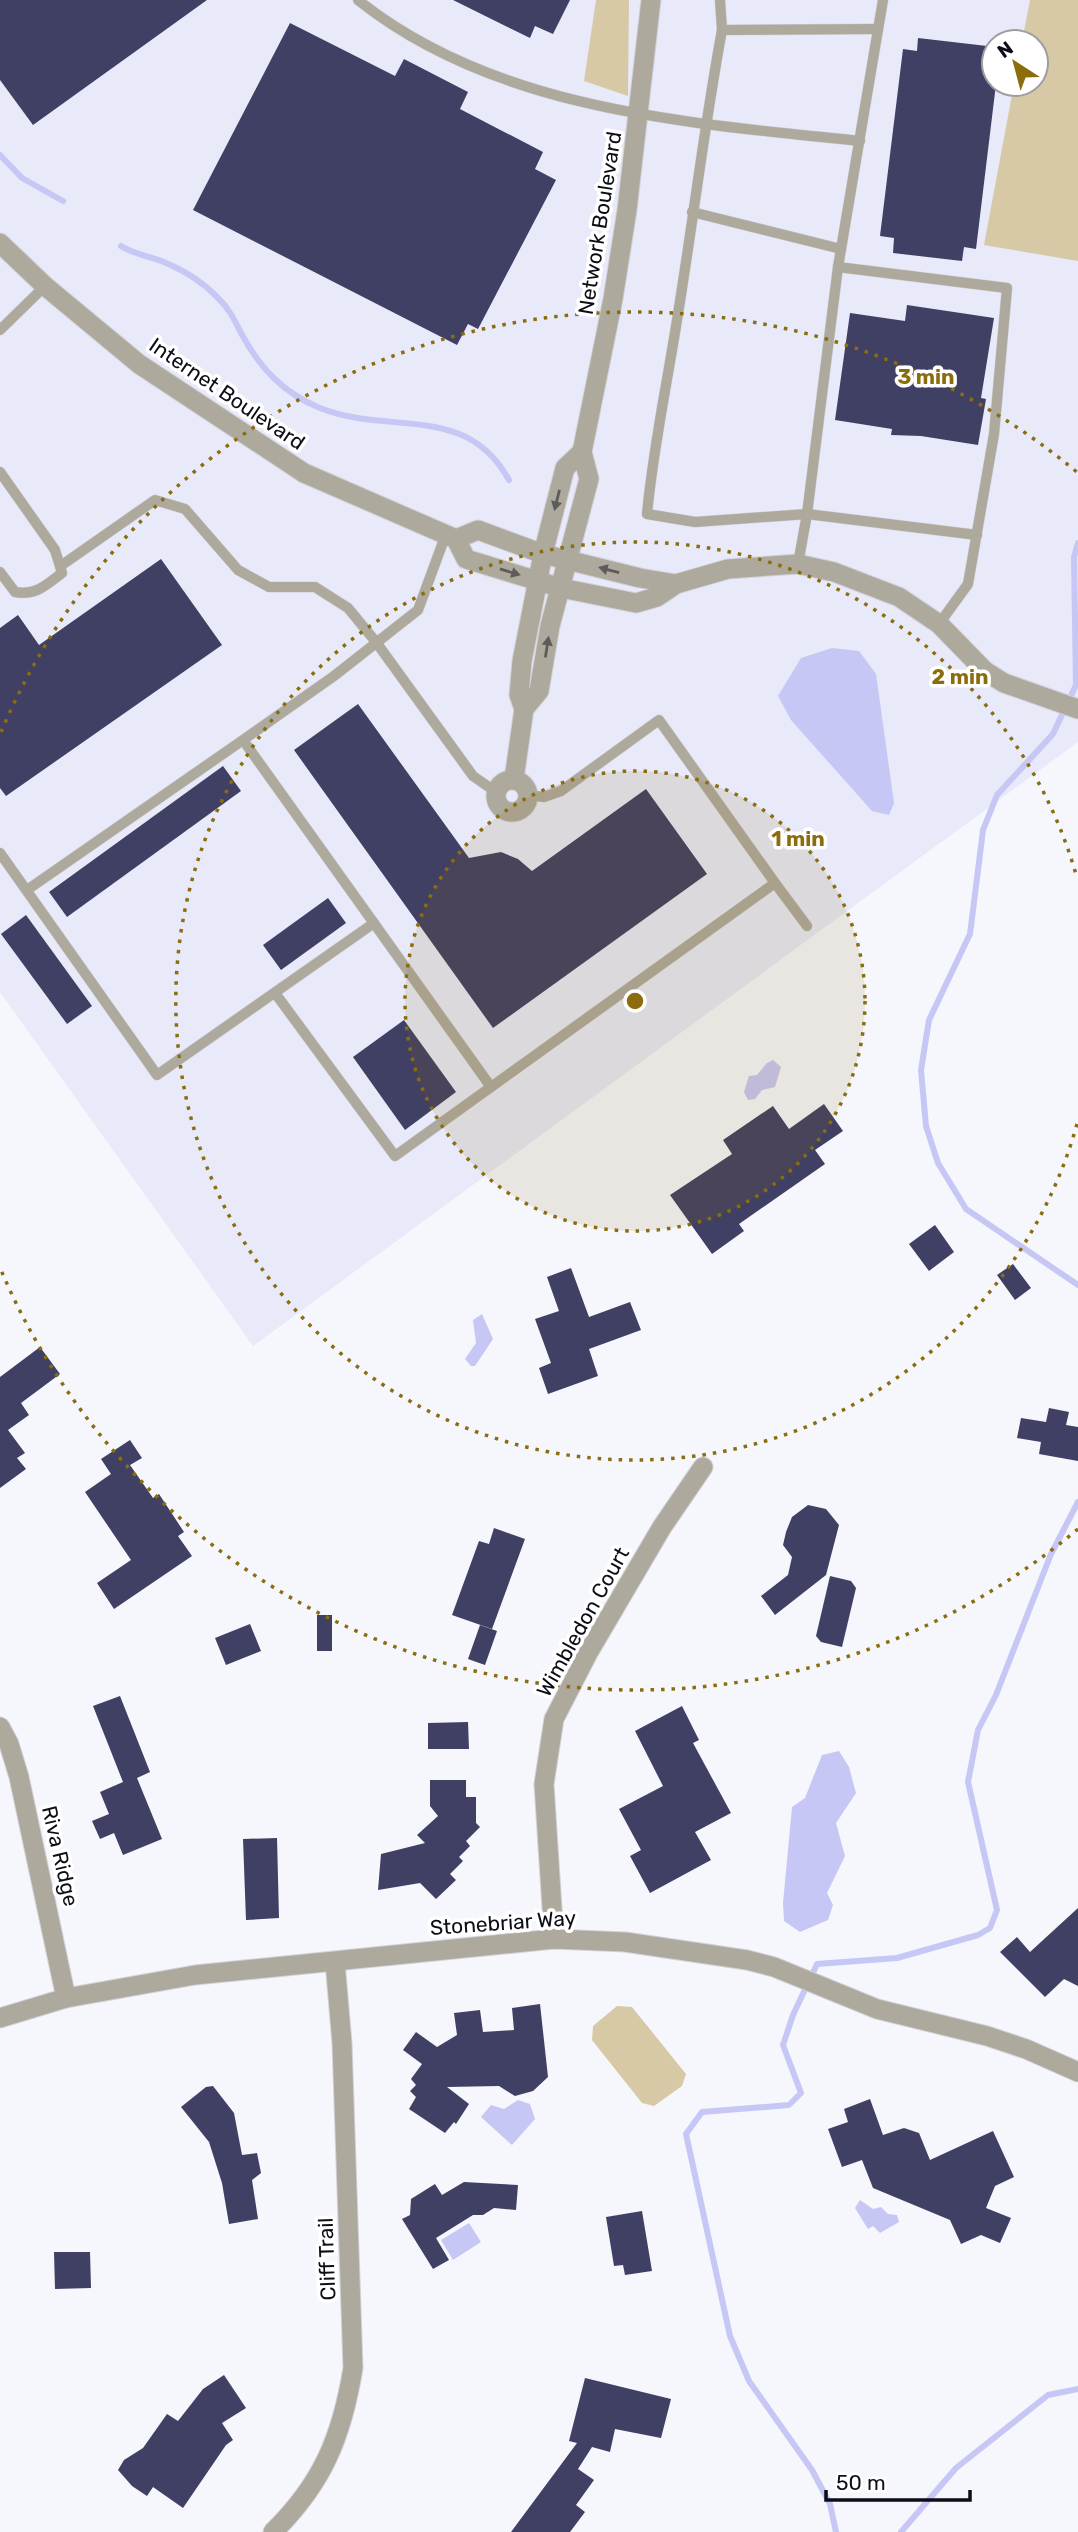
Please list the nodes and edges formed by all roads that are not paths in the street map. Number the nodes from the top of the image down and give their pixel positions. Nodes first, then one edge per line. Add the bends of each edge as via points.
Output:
1 (358, 0) edge
2 (652, 0) edge
3 (720, 0) edge
4 (883, 0) edge
5 (878, 29) junction
6 (722, 30) junction
7 (640, 116) junction
8 (704, 125) junction
9 (860, 141) junction
10 (692, 212) junction
11 (0, 243) edge
12 (841, 249) junction
13 (838, 267) junction
14 (45, 286) junction
15 (0, 330) edge
16 (582, 452) junction
17 (0, 472) edge
18 (807, 514) junction
19 (977, 535) junction
20 (451, 536) junction
21 (543, 554) junction
22 (566, 559) junction
23 (798, 564) junction
24 (62, 565) junction
25 (0, 572) edge
26 (538, 581) junction
27 (676, 584) junction
28 (561, 588) junction
29 (939, 624) junction
30 (376, 642) junction
31 (524, 709) junction
32 (1078, 709) edge
33 (243, 740) junction
34 (514, 779) junction
35 (496, 792) junction
36 (529, 795) junction
37 (0, 853) edge
38 (775, 883) junction
39 (27, 890) junction
40 (374, 923) junction
41 (807, 926) dead end
42 (275, 993) junction
43 (491, 1087) junction
44 (703, 1466) dead end
45 (0, 1727) edge
46 (554, 1939) junction
47 (335, 1962) junction
48 (66, 1998) junction
49 (0, 2018) edge
50 (1078, 2072) edge
51 (272, 2532) edge

1 - 7 lane via 439,54 506,80
2 - 7 street, Network Boulevard
3 - 6 lane
4 - 5 lane
5 - 6 lane
5 - 9 lane
6 - 8 lane
7 - 8 lane
7 - 16 street, Network Boulevard via 613,299
8 - 9 lane
8 - 10 lane
9 - 12 lane
10 - 12 lane
10 - 18 lane via 647,514 695,522
11 - 14 street, Internet Boulevard
12 - 13 lane
13 - 18 lane
13 - 19 lane via 1007,288 993,434
14 - 15 lane
14 - 20 street, Internet Boulevard via 139,364 304,473
16 -> 21 street, Network Boulevard via 565,468
16 - 22 street, Network Boulevard via 589,479
17 - 24 lane
18 - 19 lane
18 - 23 lane
19 - 29 lane via 968,584
20 - 21 street, Internet Boulevard via 478,530
20 -> 26 street, Internet Boulevard via 466,559
20 - 30 lane via 418,610
21 - 22 street, Internet Boulevard
21 - 26 street, Network Boulevard
27 -> 22 street, Internet Boulevard
22 - 28 street, Network Boulevard
23 - 27 street, Internet Boulevard via 728,569
23 - 29 street, Internet Boulevard via 834,572 899,597
24 - 25 lane via 62,573 35,593 15,592
24 - 30 lane via 155,500 185,509 238,570 270,587 315,587 348,608
26 - 28 street, Internet Boulevard
26 - 31 street, Network Boulevard via 522,661 519,695
27 - 28 street, Internet Boulevard via 657,597 636,603
31 -> 28 street, Network Boulevard via 540,691
29 - 32 street, Internet Boulevard via 985,671 1026,692
30 - 33 lane
30 - 35 lane via 473,776
31 - 34 street, Network Boulevard
33 - 39 lane
33 - 40 lane
34 - 35 street via 503,782
34 - 36 street via 524,784
35 - 36 street via 497,802 509,812 520,810
36 - 38 lane via 544,797 561,791 659,720
37 - 39 lane
38 - 41 lane
38 - 43 lane
39 - 42 lane via 157,1075
40 - 42 lane
40 - 43 lane
42 - 43 lane via 395,1156
44 - 46 street, Wimbledon Court via 662,1527 554,1719 544,1784
45 - 48 street, Riva Ridge via 19,1777
46 - 47 street, Stonebriar Way
46 - 50 street, Stonebriar Way via 625,1942 774,1967 877,2009 1027,2049
47 - 48 street, Stonebriar Way via 195,1975
47 - 51 street, Cliff Trail via 354,2368 336,2444 296,2509
48 - 49 street, Stonebriar Way

